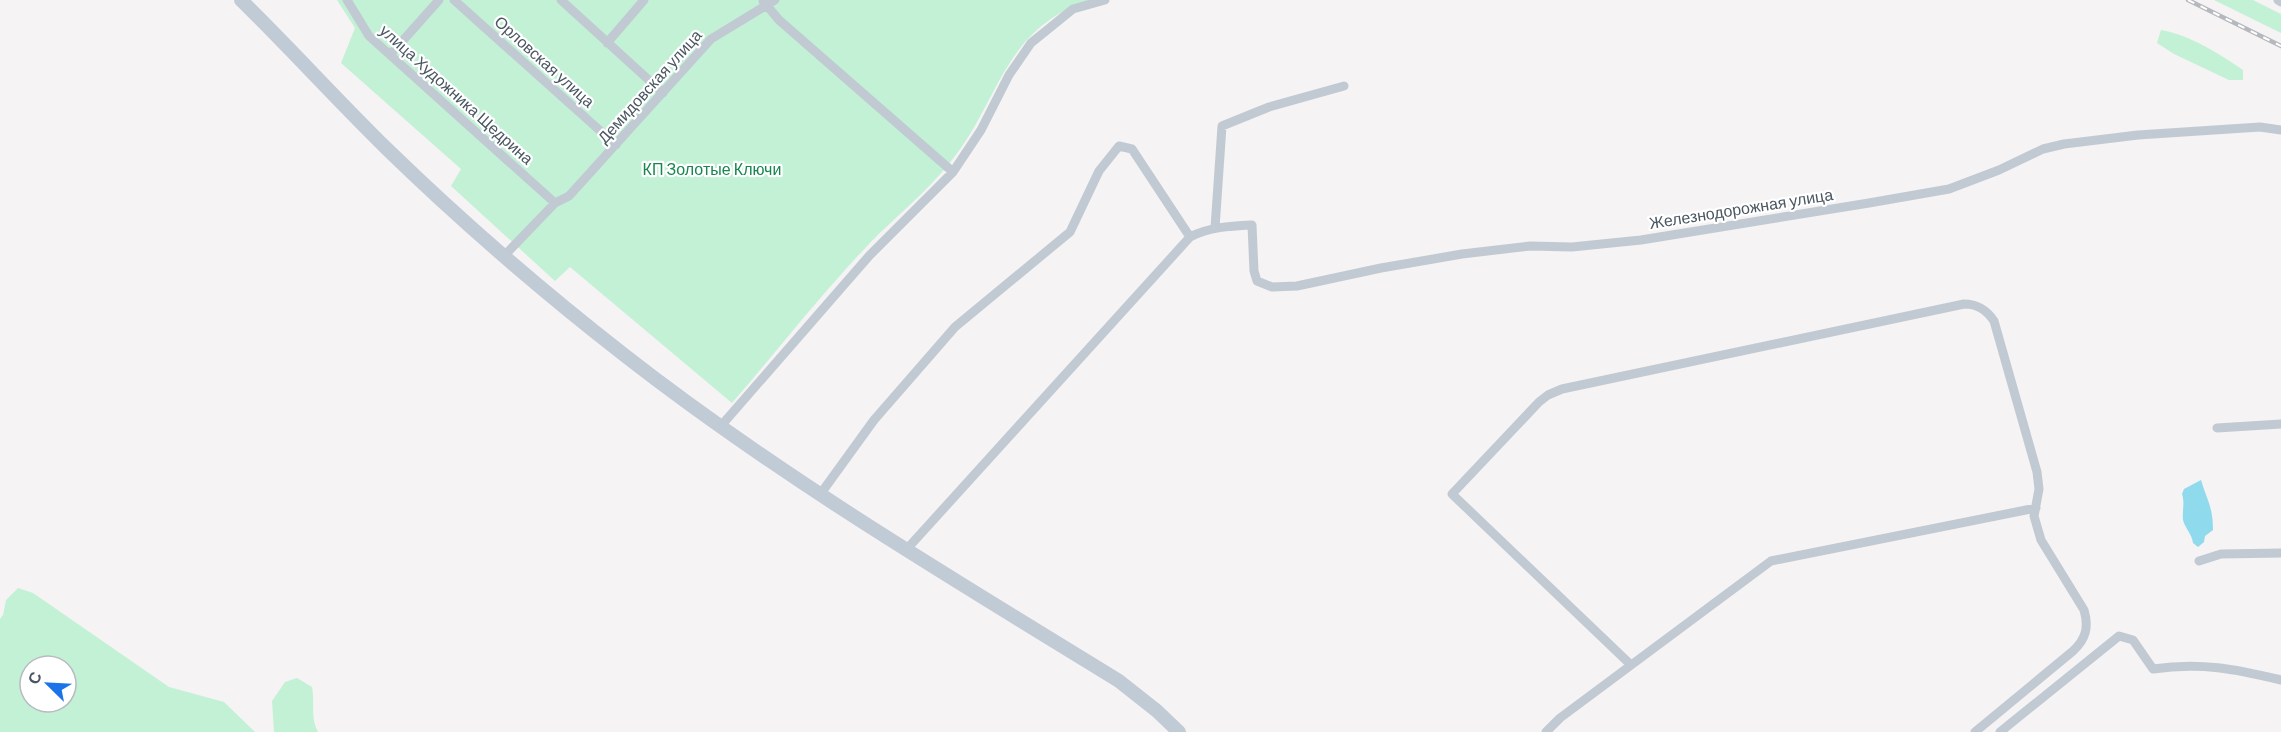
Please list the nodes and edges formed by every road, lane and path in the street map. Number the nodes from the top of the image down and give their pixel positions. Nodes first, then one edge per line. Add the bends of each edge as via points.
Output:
1 (241, 0) edge
2 (347, 0) edge
3 (439, 0) edge
4 (454, 0) edge
5 (562, 0) edge
6 (644, 0) edge
7 (1105, 0) edge
8 (768, 1) edge
9 (607, 42) junction
10 (390, 55) junction
11 (1344, 86) dead end
12 (663, 93) junction
13 (2281, 130) edge
14 (616, 145) junction
15 (953, 172) junction
16 (555, 203) junction
17 (1215, 228) junction
18 (1190, 237) junction
19 (504, 256) junction
20 (2281, 424) edge
21 (720, 427) junction
22 (2217, 428) dead end
23 (819, 496) junction
24 (2036, 508) junction
25 (906, 550) junction
26 (2281, 553) edge
27 (2199, 561) dead end
28 (1631, 665) junction
29 (2281, 680) edge
30 (1179, 732) edge
31 (1546, 732) edge
32 (1975, 732) edge
33 (2000, 732) edge

1 - 19 street via 386,148
2 - 10 street, улица Художника Щедрина via 369,36
3 - 10 street
4 - 14 street, Орловская улица
5 - 9 street
6 - 9 street
7 - 15 street via 1073,9 1031,43
8 - 12 street, Демидовская улица via 711,39
8 - 15 street via 779,20
9 - 12 street
10 - 16 street, улица Художника Щедрина
11 - 17 street via 1269,107 1222,126
12 - 14 street, Демидовская улица
13 - 17 street, Железнодорожная улица via 2260,127 2146,134 2064,144 1949,189 1641,240 1462,254 1298,286 1272,287 1257,281 1252,225
14 - 16 street, Демидовская улица via 569,196
15 - 21 street via 869,256
16 - 19 street, Демидовская улица
17 - 18 street
18 - 23 street via 1132,149 1119,146 1099,171 1070,232 955,327 874,420
18 - 25 street
19 - 21 street
20 - 22 street
21 - 23 street
23 - 25 street
24 - 28 street via 1771,561
24 - 28 street via 2037,472 1994,321 1980,306 1964,304 1562,389 1539,402 1452,495
24 - 32 street via 2034,516 2041,540 2084,610 2086,631 2073,651
25 - 30 street via 1119,681
26 - 27 street via 2221,554
28 - 31 street
29 - 33 street via 2206,665 2153,669 2133,640 2119,636

